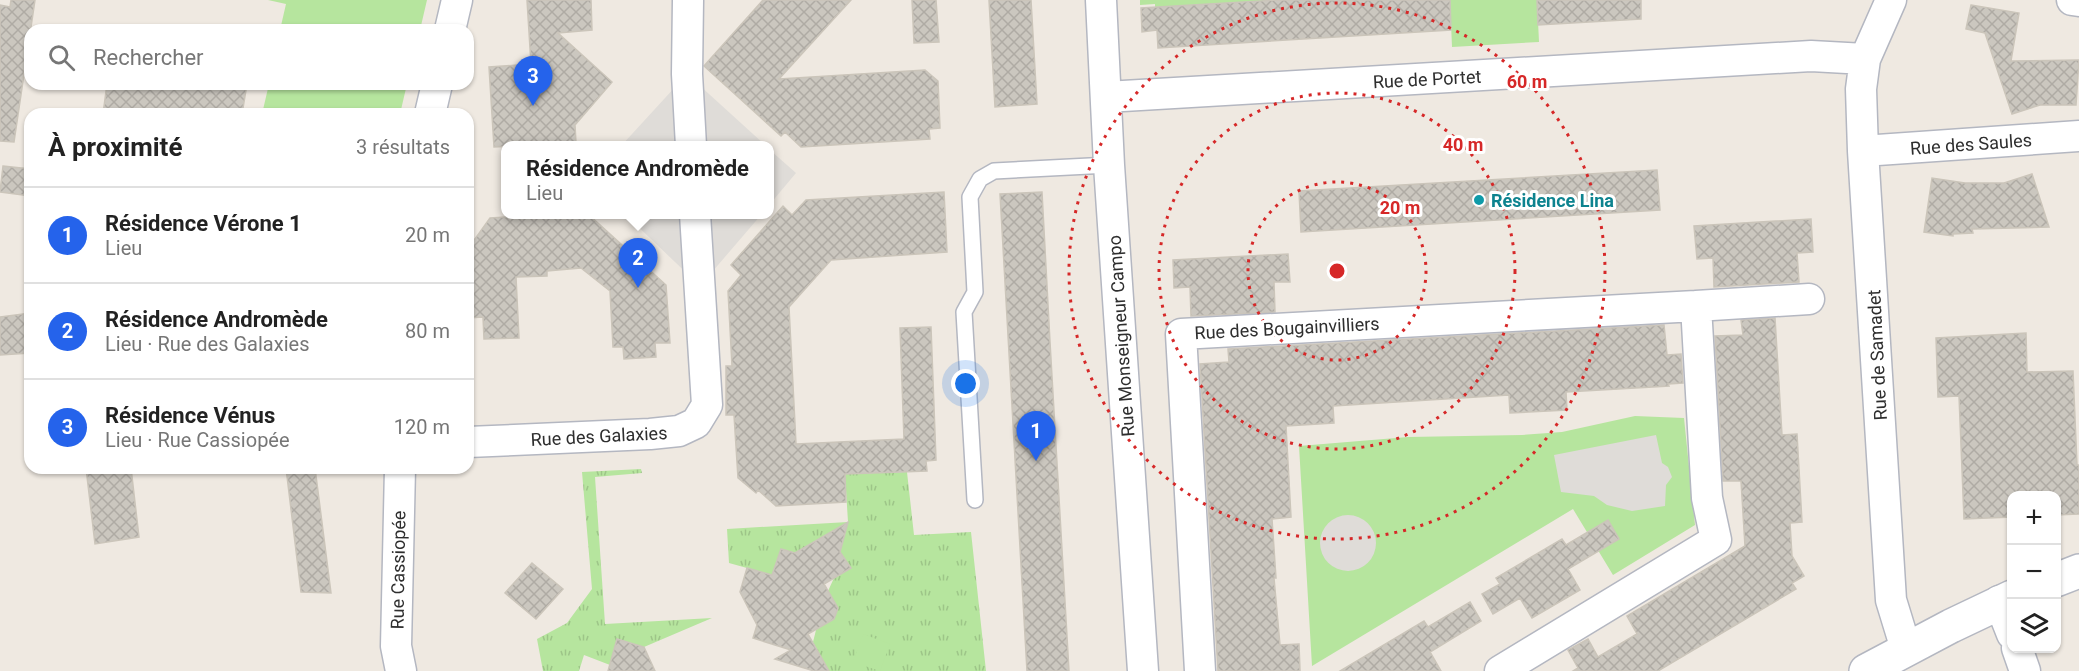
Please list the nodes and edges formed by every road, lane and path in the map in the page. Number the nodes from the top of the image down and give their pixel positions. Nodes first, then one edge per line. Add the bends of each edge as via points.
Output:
1 (457, 0) edge
2 (688, 0) edge
3 (1101, 0) edge
4 (1892, 0) edge
5 (2072, 0) edge
6 (2079, 1) edge
7 (451, 24) edge
8 (1865, 58) junction
9 (436, 90) edge
10 (1106, 97) junction
11 (431, 108) edge
12 (2079, 136) edge
13 (691, 141) edge
14 (1863, 151) junction
15 (1110, 165) junction
16 (695, 219) edge
17 (1809, 299) dead end
18 (1696, 306) junction
19 (474, 442) edge
20 (400, 474) edge
21 (975, 500) dead end
22 (2079, 571) edge
23 (2061, 577) edge
24 (2006, 599) edge
25 (1906, 649) junction
26 (2019, 653) edge
27 (400, 671) edge
28 (1143, 671) edge
29 (1200, 671) edge
30 (1500, 671) edge
31 (1866, 671) edge
32 (2025, 671) edge

1 - 7 street
2 - 13 street
3 - 10 street, Rue Monseigneur Campo
4 - 8 street
5 - 6 street
8 - 10 street, Rue de Portet via 1811,56
8 - 14 street, Rue de Samadet via 1861,89
9 - 11 street
10 - 15 street, Rue Monseigneur Campo
12 - 14 street, Rue des Saules
14 - 25 street, Rue de Samadet via 1891,600
15 - 21 lane via 994,171 980,179 970,197 975,292 964,312
15 - 28 street, Rue Monseigneur Campo
16 - 19 street, Rue des Galaxies via 707,405 696,423 679,431 650,434
17 - 18 street, Rue des Bougainvilliers
18 - 29 street, Rue des Bougainvilliers via 1180,334
18 - 30 street via 1707,498 1716,540
20 - 27 street, Rue Cassiopée via 396,646
22 - 23 street
24 - 25 street
25 - 31 street
26 - 32 street

